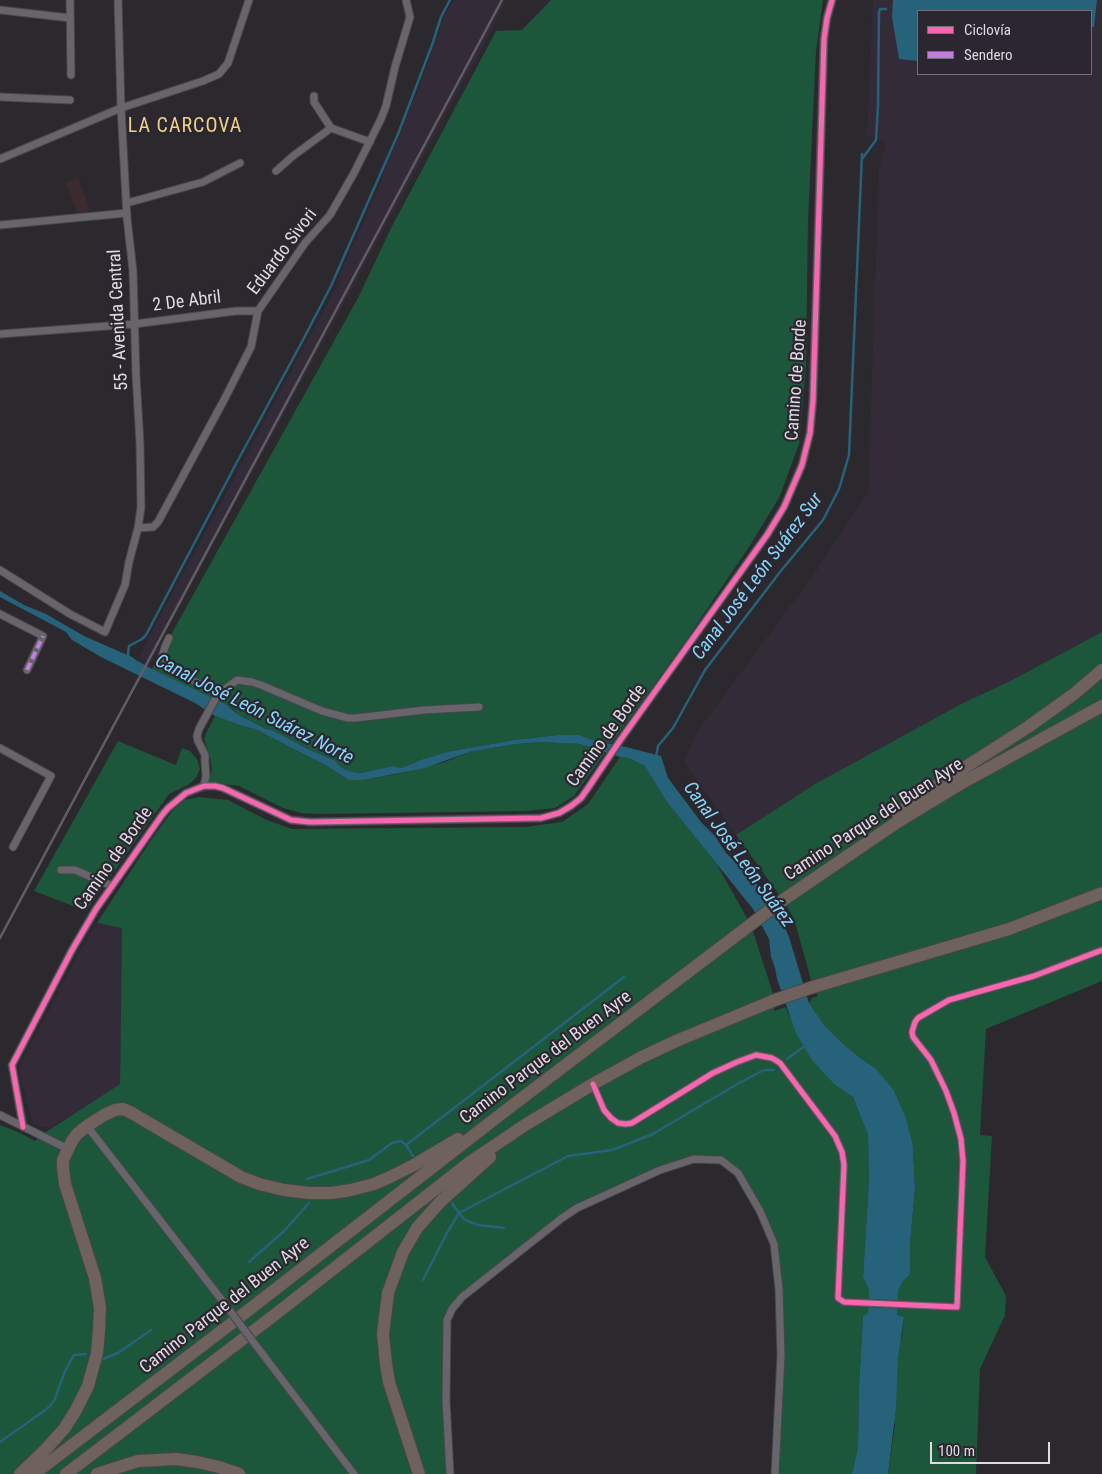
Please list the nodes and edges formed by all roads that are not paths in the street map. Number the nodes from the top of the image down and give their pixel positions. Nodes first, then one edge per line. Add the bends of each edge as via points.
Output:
1 (70, 0) edge
2 (118, 0) edge
3 (249, 0) edge
4 (406, 0) edge
5 (832, 0) edge
6 (0, 10) edge
7 (70, 18) junction
8 (71, 75) dead end
9 (314, 96) dead end
10 (0, 97) edge
11 (70, 100) dead end
12 (121, 108) junction
13 (331, 128) junction
14 (370, 142) junction
15 (0, 159) edge
16 (240, 163) dead end
17 (276, 171) dead end
18 (127, 203) junction
19 (127, 213) junction
20 (0, 225) edge
21 (258, 311) junction
22 (135, 324) junction
23 (0, 334) edge
24 (138, 528) junction
25 (0, 570) edge
26 (0, 614) edge
27 (169, 638) dead end
28 (27, 670) dead end
29 (1102, 670) edge
30 (217, 695) junction
31 (1102, 706) edge
32 (478, 707) dead end
33 (0, 748) edge
34 (204, 786) junction
35 (876, 835) junction
36 (13, 847) dead end
37 (61, 870) dead end
38 (112, 886) junction
39 (1102, 893) edge
40 (1102, 950) edge
41 (592, 1084) junction
42 (505, 1111) junction
43 (0, 1115) edge
44 (525, 1125) junction
45 (87, 1126) junction
46 (23, 1127) junction
47 (68, 1150) junction
48 (20, 1474) edge
49 (34, 1474) edge
50 (66, 1474) edge
51 (97, 1474) edge
52 (239, 1474) edge
53 (354, 1474) edge
54 (419, 1474) edge
55 (450, 1474) edge
56 (775, 1474) edge

1 - 7 street
2 - 12 street, 55 - Avenida Central
3 - 12 street via 228,63 219,74
4 - 14 street, Eduardo Sivori via 410,11 407,29 386,106
5 - 34 street, Camino de Borde via 824,39 813,400 807,449 787,501 767,535 588,788 576,802 559,813 540,818 302,822 276,814 232,791
6 - 7 street
7 - 8 street
9 - 13 street via 314,102
10 - 11 street
12 - 15 street
12 - 18 street, 55 - Avenida Central
13 - 14 street
13 - 17 street
14 - 21 street, Eduardo Sivori via 330,215
16 - 18 street via 203,182
18 - 19 street, 55 - Avenida Central
19 - 20 street
19 - 22 street, 55 - Avenida Central
21 - 22 street, 2 De Abril
21 - 24 street, Eduardo Sivori via 251,347 158,522 153,527
22 - 23 street, 2 De Abril
22 - 24 street, 55 - Avenida Central via 141,507
24 - 25 street, 55 - Avenida Central via 125,585 105,632
26 - 28 street via 43,636
27 - 30 street via 162,658 166,664
29 - 35 highway via 1028,727 913,802
30 - 32 street via 237,680 252,682 322,711 348,718
30 - 34 street via 197,736 205,754
31 - 35 highway, Camino Parque del Buen Ayre via 960,784
33 - 36 street via 52,776
34 - 38 street, Camino de Borde via 186,793 168,808
35 - 42 highway, Camino Parque del Buen Ayre via 783,900
37 - 38 street via 74,870
38 - 46 street, Camino de Borde via 72,950 12,1065
39 - 41 highway, Camino Parque del Buen Ayre via 1009,929 775,1000 676,1041
40 - 41 street via 1034,976 949,1000 914,1022 913,1037 931,1060 946,1091 961,1139 963,1161 957,1307 844,1302 838,1298 842,1152 817,1111 780,1063 772,1058 752,1056 737,1062 626,1124 611,1118 604,1110
41 - 44 highway, Camino Parque del Buen Ayre
42 - 45 highway via 388,1178 331,1193 284,1190 241,1177 123,1109 115,1110
42 - 49 highway, Camino Parque del Buen Ayre
43 - 46 street
44 - 50 highway, Camino Parque del Buen Ayre via 470,1162
44 - 54 highway via 441,1201 417,1228 394,1272 383,1334 386,1364
45 - 47 highway via 77,1134
45 - 53 street, bridge
46 - 47 street
47 - 48 highway via 63,1160 64,1175 98,1293 97,1354 88,1386 64,1429
51 - 52 highway via 154,1459 197,1462
55 - 56 street via 446,1400 447,1320 452,1309 469,1291 578,1208 660,1170 694,1160 721,1160 738,1173 774,1244 780,1289 781,1356

